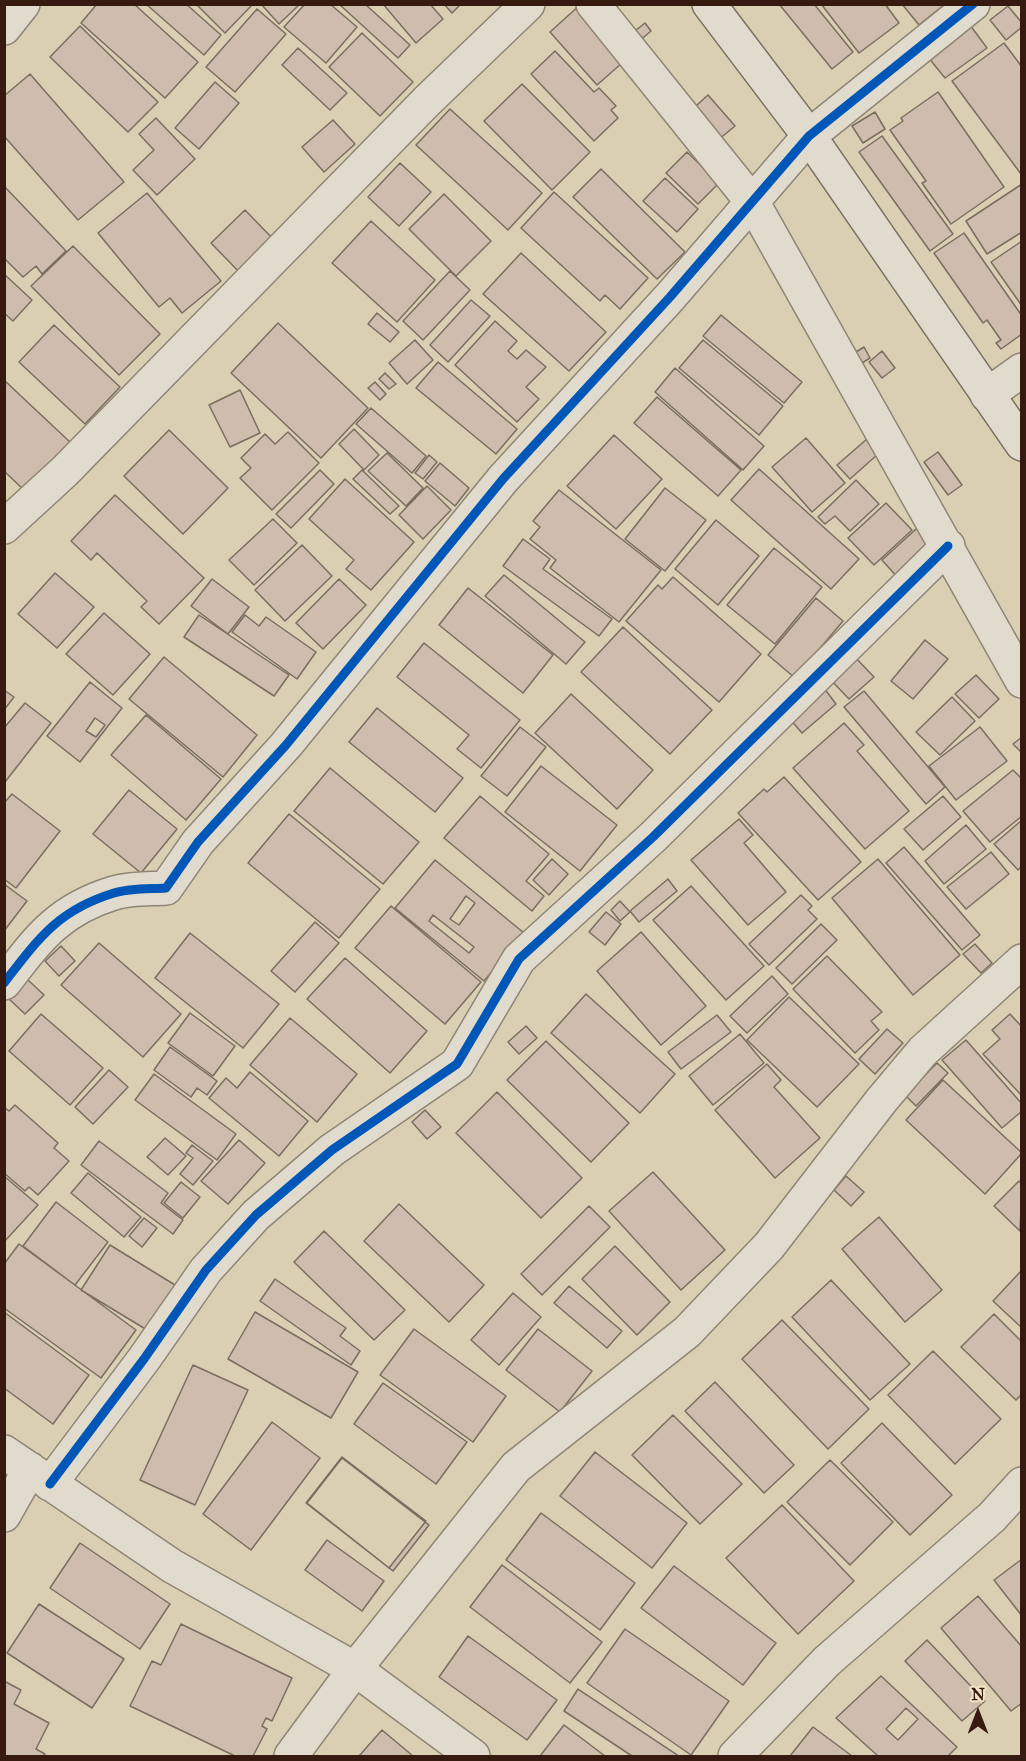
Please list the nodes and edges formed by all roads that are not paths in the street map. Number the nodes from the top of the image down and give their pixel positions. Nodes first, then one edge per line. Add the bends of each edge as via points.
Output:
1 (23, 4) edge
2 (528, 4) edge
3 (593, 4) edge
4 (709, 4) edge
5 (974, 4) edge
6 (4, 28) edge
7 (809, 136) junction
8 (753, 203) junction
9 (1022, 370) edge
10 (987, 395) junction
11 (1022, 444) edge
12 (4, 526) edge
13 (948, 546) junction
14 (1022, 681) edge
15 (1022, 961) edge
16 (4, 984) edge
17 (28, 1468) edge
18 (1022, 1484) edge
19 (4, 1515) edge
20 (355, 1669) junction
21 (291, 1756) edge
22 (473, 1756) edge
23 (735, 1756) edge

1 - 6 street
2 - 12 street via 427,101 65,471
3 - 8 street
4 - 7 street
5 - 7 street
7 - 8 street
7 - 10 street
8 - 13 street
8 - 16 street via 503,479 286,745 198,843 166,888 116,892 70,910 41,936
9 - 10 street
10 - 11 street
13 - 14 street
13 - 17 street via 653,837 519,959 457,1064 332,1150 256,1215 206,1270 144,1359
15 - 20 street via 923,1052 769,1246 687,1332 516,1467
17 - 19 street
17 - 20 street via 172,1566
18 - 23 street via 992,1517 827,1661
20 - 21 street
20 - 22 street

